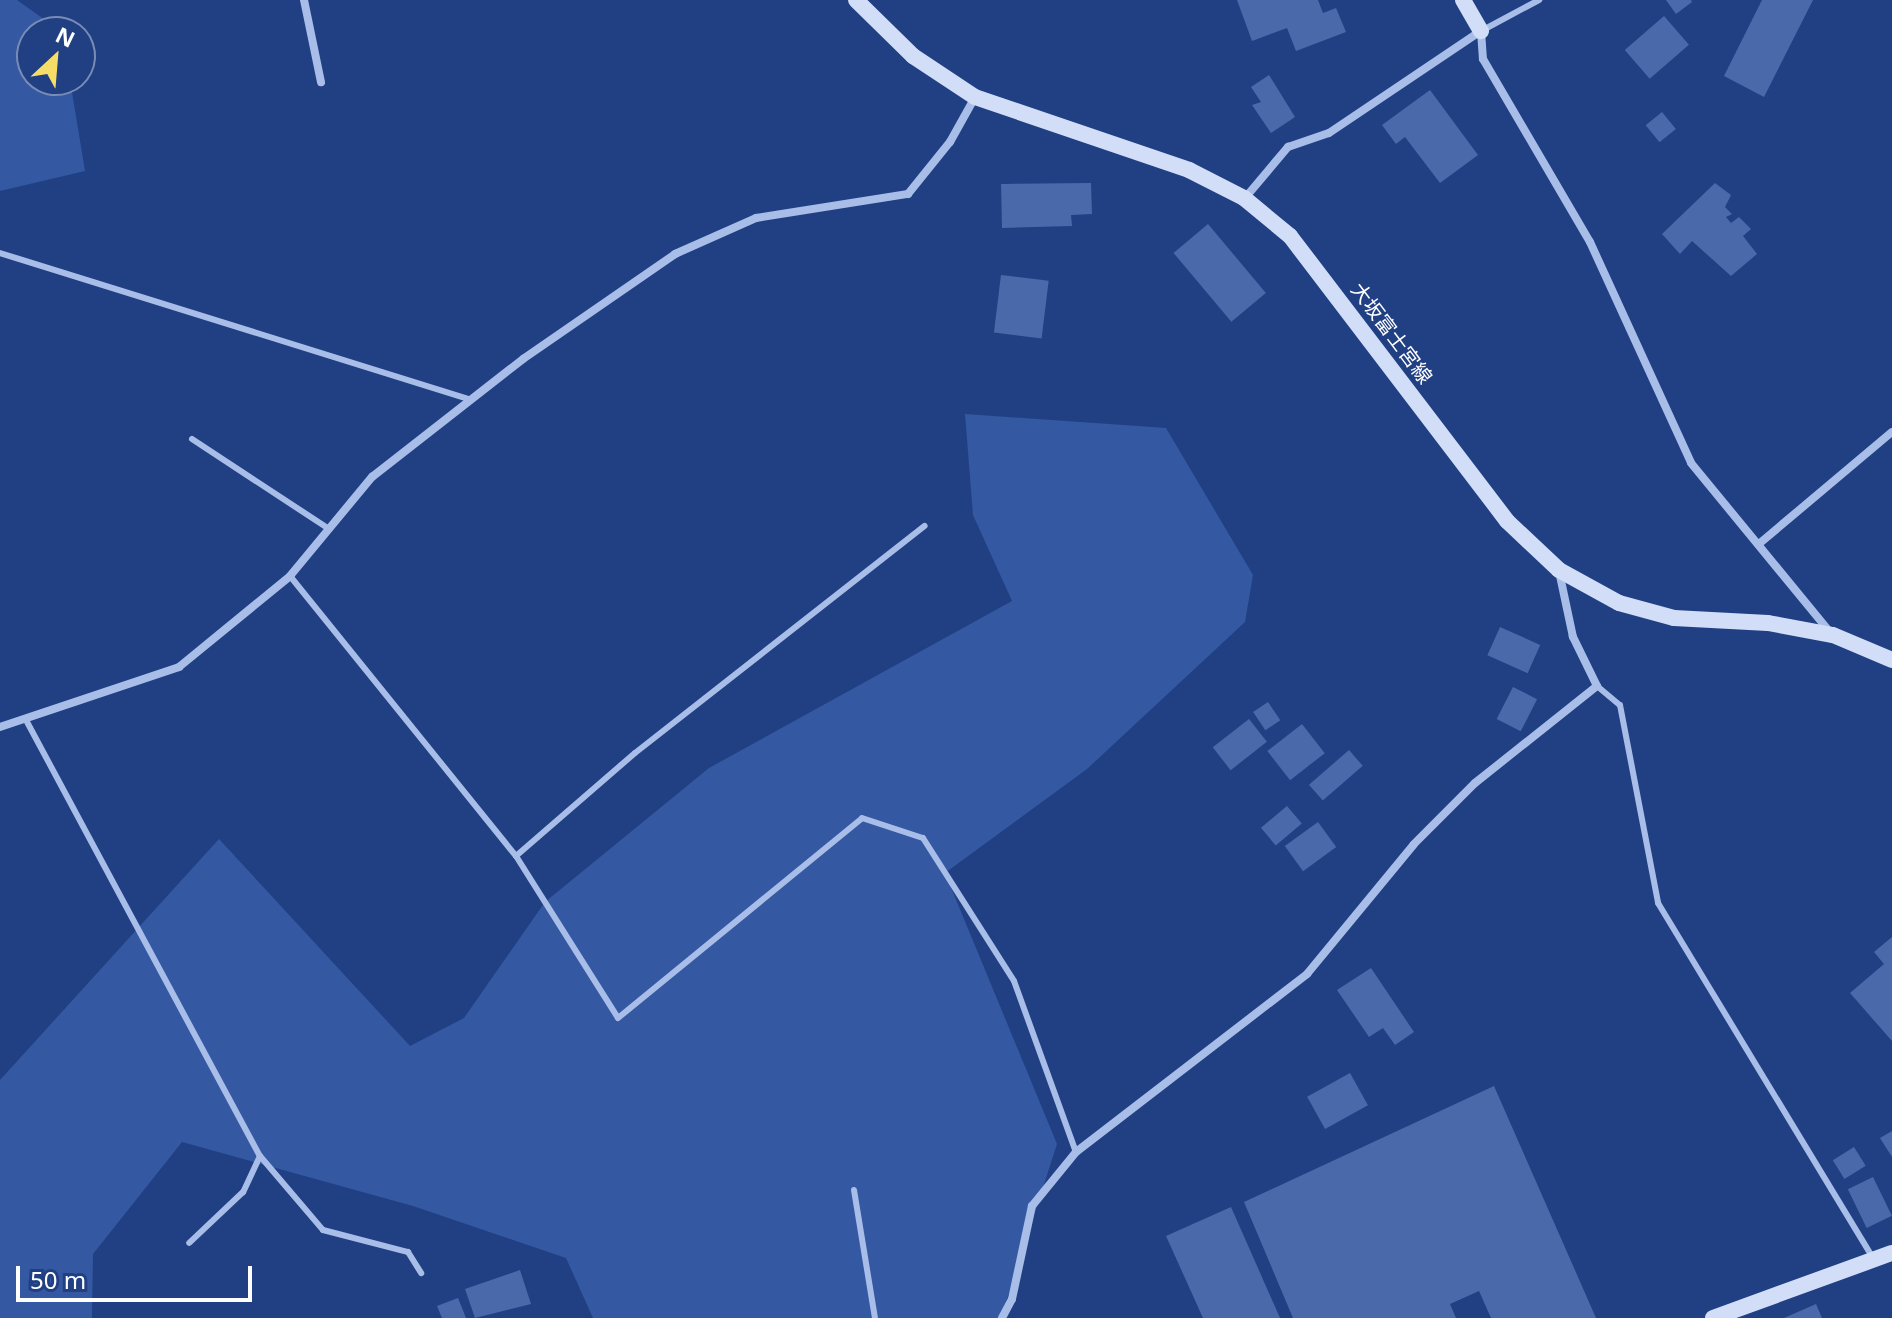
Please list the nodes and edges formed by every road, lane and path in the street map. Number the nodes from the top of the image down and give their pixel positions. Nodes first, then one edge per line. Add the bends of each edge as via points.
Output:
1 (304, 0) edge
2 (856, 0) edge
3 (1463, 0) edge
4 (1539, 0) edge
5 (1481, 31) junction
6 (321, 82) dead end
7 (975, 97) junction
8 (1244, 198) junction
9 (0, 253) edge
10 (469, 399) junction
11 (1892, 432) edge
12 (192, 439) dead end
13 (925, 526) dead end
14 (329, 529) junction
15 (1760, 543) junction
16 (1559, 570) junction
17 (290, 576) junction
18 (1833, 635) junction
19 (1892, 660) edge
20 (1597, 686) junction
21 (26, 720) junction
22 (0, 727) edge
23 (516, 856) junction
24 (1076, 1152) junction
25 (260, 1156) junction
26 (854, 1190) dead end
27 (189, 1243) dead end
28 (1892, 1253) edge
29 (1874, 1259) junction
30 (421, 1273) dead end
31 (875, 1318) edge
32 (1002, 1318) edge
33 (1713, 1318) edge

1 - 6 street
2 - 7 main road, 大坂富士宮線 via 913,56
3 - 5 main road
4 - 5 lane
5 - 8 street via 1329,133 1288,147
5 - 15 street via 1483,59 1590,242 1691,463
7 - 8 main road, 大坂富士宮線 via 1189,170
7 - 10 street via 950,142 908,194 756,218 675,254
8 - 16 main road, 大坂富士宮線 via 1290,236 1507,521
9 - 10 lane
10 - 14 street via 372,477
11 - 15 street
12 - 14 lane
13 - 23 lane via 635,753
14 - 17 street
15 - 18 street
16 - 18 main road, 大坂富士宮線 via 1619,603 1674,618 1768,623
16 - 20 street via 1573,637
17 - 21 street via 179,667
17 - 23 lane
18 - 19 main road, 大坂富士宮線
20 - 24 street via 1475,783 1414,844 1307,974
20 - 29 lane via 1620,705 1658,903
21 - 22 street
21 - 25 lane
23 - 24 lane via 618,1018 862,818 923,838 1014,981
24 - 32 street via 1032,1206 1012,1299
25 - 27 lane via 243,1192
25 - 30 lane via 323,1230 408,1252
26 - 31 lane
28 - 29 main road
29 - 33 main road

